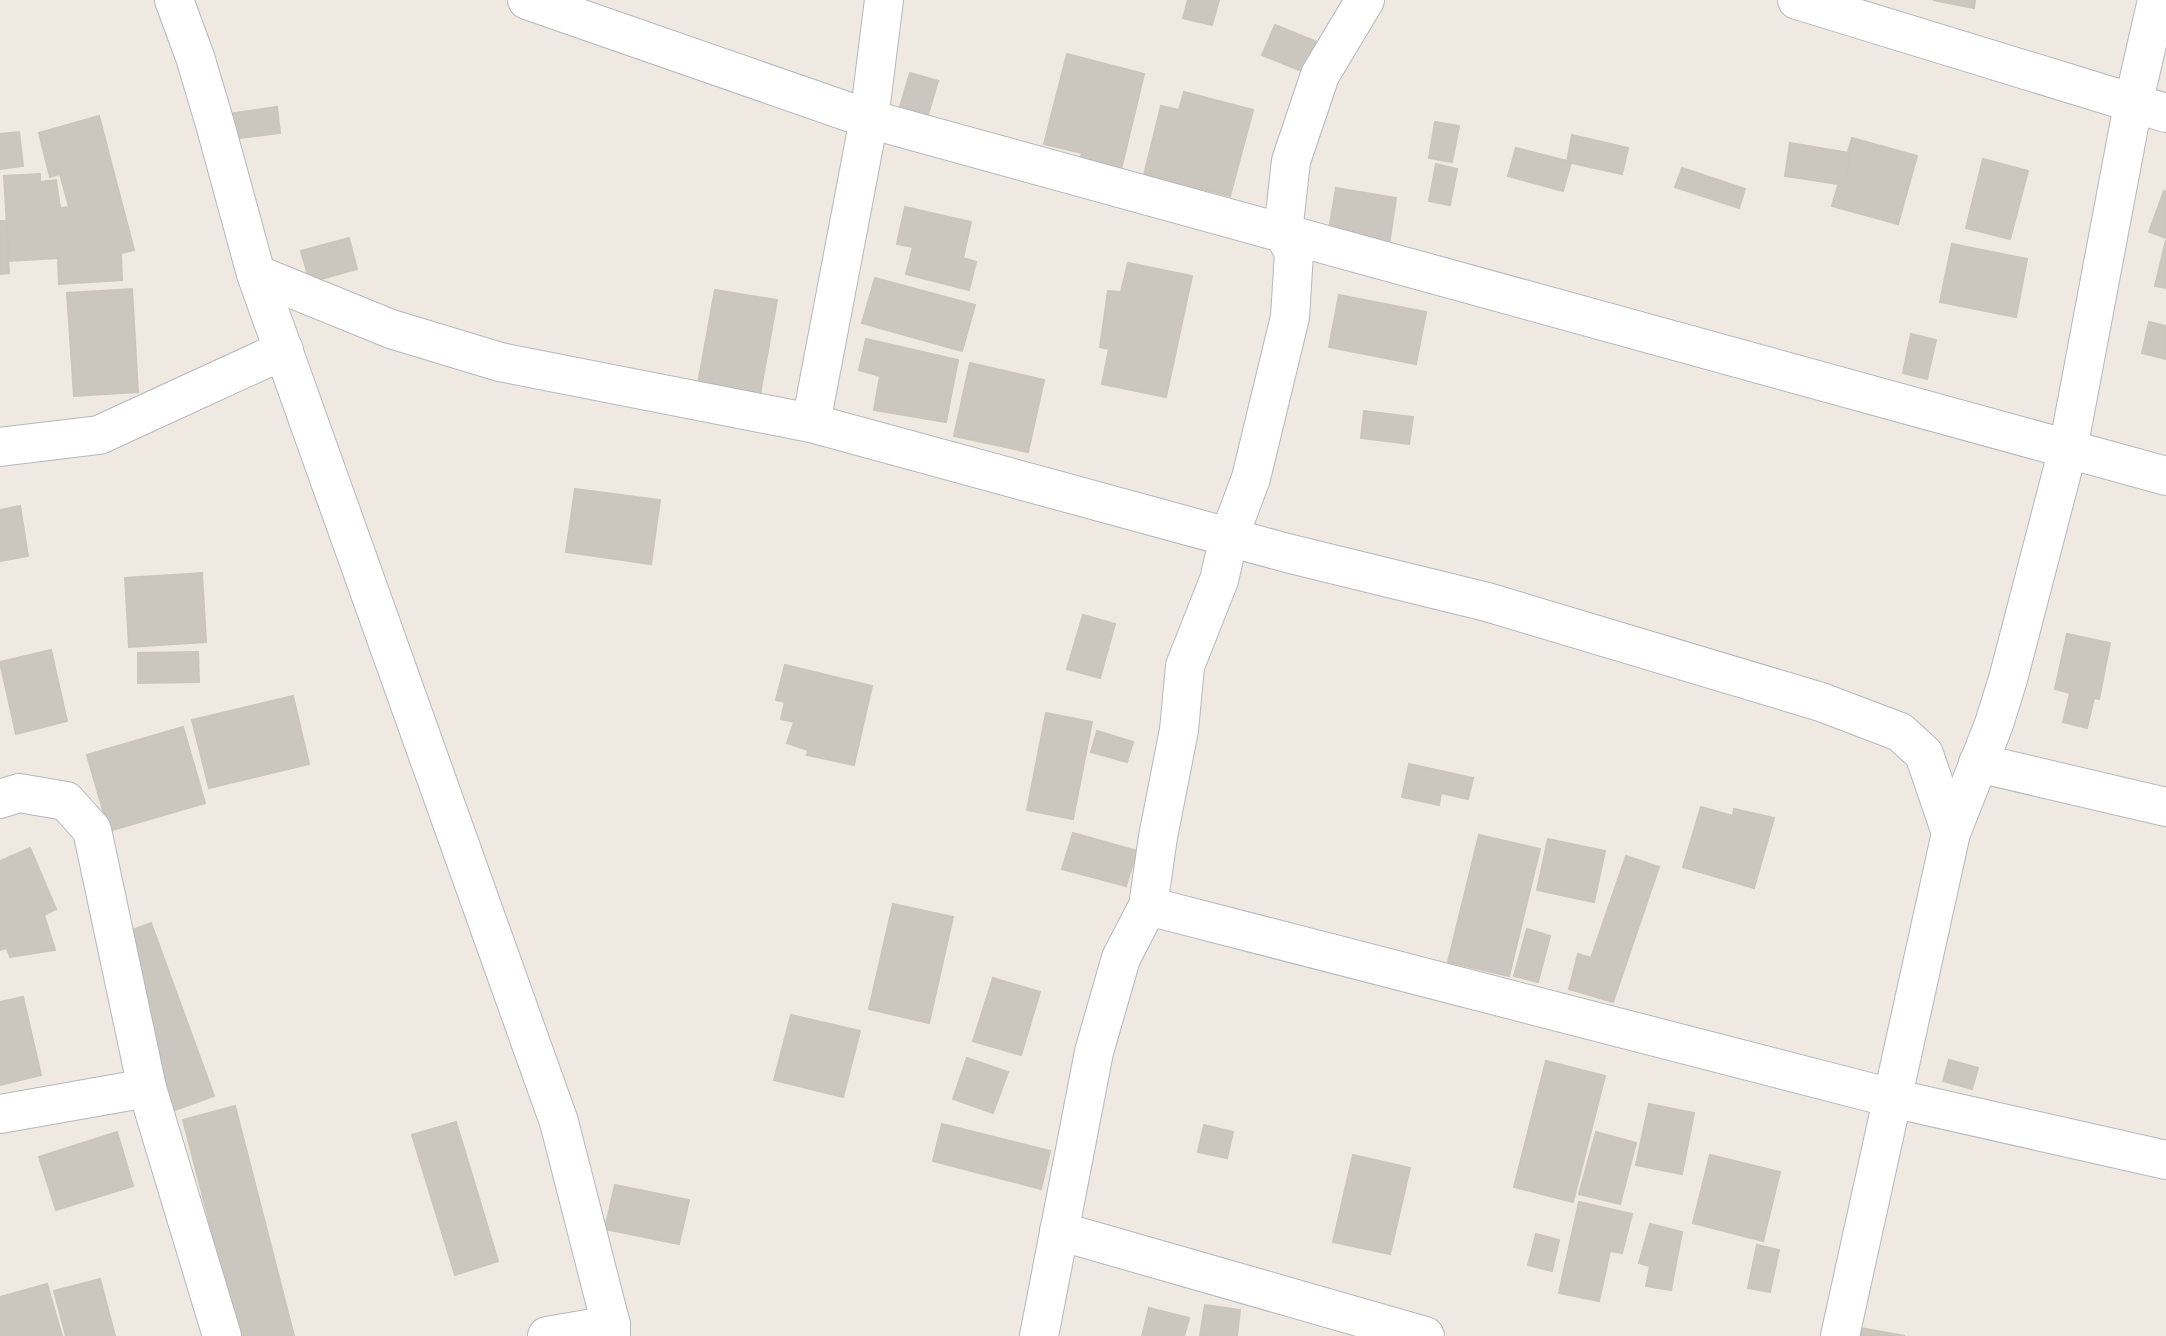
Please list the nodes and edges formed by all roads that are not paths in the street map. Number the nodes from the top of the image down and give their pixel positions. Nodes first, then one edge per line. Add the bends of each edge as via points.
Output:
1 (174, 0) edge
2 (527, 0) edge
3 (884, 0) edge
4 (1365, 0) edge
5 (1797, 0) edge
6 (2157, 0) edge
7 (2150, 109) edge
8 (869, 119) junction
9 (1283, 232) junction
10 (256, 274) junction
11 (284, 351) junction
12 (811, 423) junction
13 (0, 447) edge
14 (2068, 449) junction
15 (2166, 475) edge
16 (1229, 537) junction
17 (1979, 763) junction
18 (0, 799) edge
19 (2166, 807) edge
20 (1951, 833) junction
21 (1148, 906) junction
22 (147, 1088) junction
23 (1892, 1098) junction
24 (0, 1114) edge
25 (2166, 1160) edge
26 (1059, 1231) junction
27 (611, 1331) edge
28 (222, 1336) edge
29 (547, 1336) edge
30 (1039, 1336) edge
31 (1425, 1336) edge
32 (1840, 1336) edge

1 - 10 street via 212,113
2 - 8 street
3 - 8 street
4 - 9 street via 1320,75 1291,161
5 - 7 street
6 - 7 street
7 - 14 street
8 - 9 street
8 - 12 street
9 - 14 street
9 - 16 street via 1294,253 1290,317 1251,478
10 - 11 street
10 - 12 street via 390,329 500,362
11 - 13 street via 99,435
11 - 27 street via 559,1122
12 - 16 street
14 - 15 street
14 - 17 street via 2008,679
16 - 20 street via 1488,602 1874,721 1900,732 1924,754
16 - 21 street via 1219,580 1185,666 1179,730
17 - 19 street
17 - 20 street
18 - 22 street via 19,793 66,801 92,830
20 - 23 street
21 - 23 street
21 - 26 street via 1121,958 1094,1052
22 - 24 street
22 - 28 street
23 - 25 street
23 - 32 street
26 - 30 street
26 - 31 street
27 - 29 street

